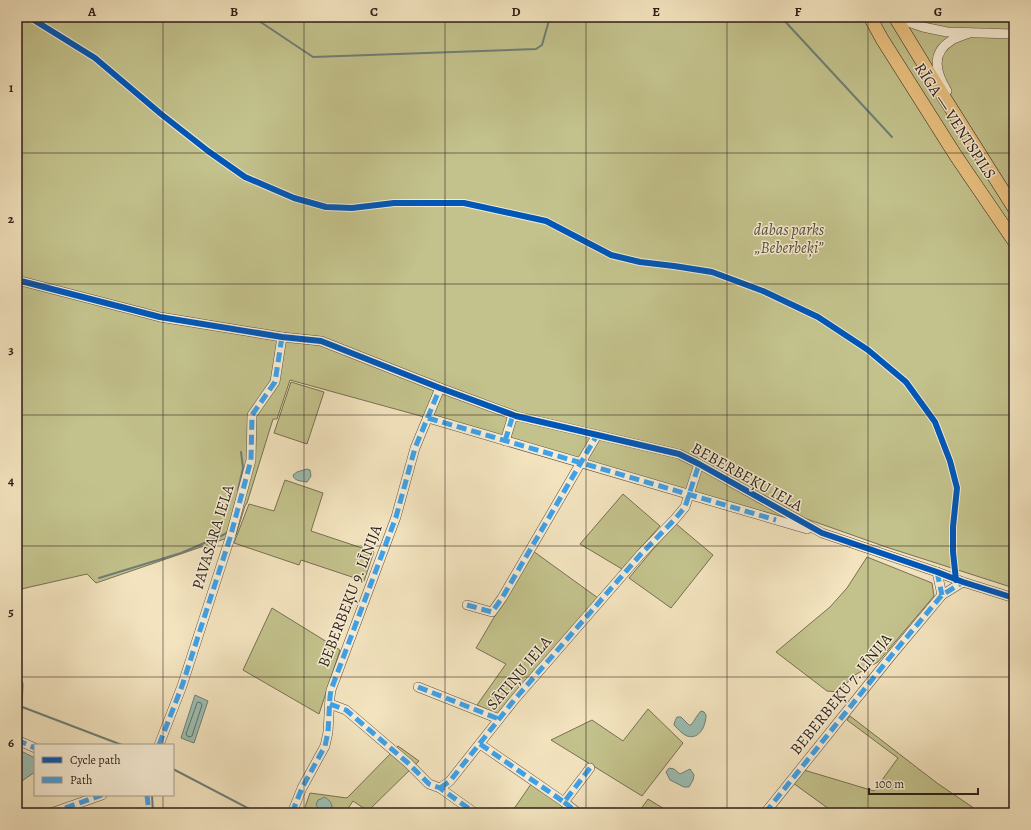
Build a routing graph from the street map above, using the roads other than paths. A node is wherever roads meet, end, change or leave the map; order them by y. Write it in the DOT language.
graph roads {
  1 [pos="870,17"];
  2 [pos="896,17"];
  3 [pos="905,17"];
  4 [pos="970,33"];
  5 [pos="1014,34"];
  6 [pos="1014,196"];
  7 [pos="1014,208"];
  8 [pos="1014,241"];
  9 [pos="17,280"];
  10 [pos="282,337"];
  11 [pos="440,388"];
  12 [pos="513,415"];
  13 [pos="428,418"];
  14 [pos="597,435"];
  15 [pos="505,441"];
  16 [pos="581,463"];
  17 [pos="699,464"];
  18 [pos="689,494"];
  19 [pos="822,533"];
  20 [pos="937,572"];
  21 [pos="963,582"];
  22 [pos="942,595"];
  23 [pos="1014,598"];
  24 [pos="467,604"];
  25 [pos="418,688"];
  26 [pos="330,704"];
  27 [pos="499,719"];
  28 [pos="17,740"];
  29 [pos="159,744"];
  30 [pos="480,744"];
  31 [pos="34,748"];
  32 [pos="590,768"];
  33 [pos="440,788"];
  34 [pos="99,796"];
  35 [pos="564,802"];
  36 [pos="51,813"];
  37 [pos="292,813"];
  38 [pos="475,813"];
  39 [pos="578,813"];
  40 [pos="765,813"];
  1 -- 8 [label="highway, RĪGA — VENTSPILS"];
  2 -- 7 [label="highway, RĪGA — VENTSPILS"];
  3 -- 4 [label="street"];
  4 -- 5 [label="street"];
  4 -- 6 [label="street"];
  9 -- 10 [label="street, BEBERBEĶU IELA"];
  10 -- 11 [label="street, BEBERBEĶU IELA"];
  10 -- 29 [label="street, PAVASARA IELA"];
  11 -- 12 [label="street, BEBERBEĶU IELA"];
  11 -- 13 [label="street, BEBERBEĶU 9. LĪNIJA"];
  12 -- 14 [label="street, BEBERBEĶU IELA"];
  12 -- 15 [label="street"];
  13 -- 15 [label="street"];
  13 -- 26 [label="street, BEBERBEĶU 9. LĪNIJA"];
  14 -- 16 [label="street"];
  14 -- 17 [label="street, BEBERBEĶU IELA"];
  15 -- 16 [label="street"];
  16 -- 18 [label="street"];
  16 -- 24 [label="street"];
  17 -- 18 [label="street, SĀTIŅU IELA"];
  17 -- 19 [label="street, BEBERBEĶU IELA"];
  18 -- 19 [label="street"];
  18 -- 27 [label="street, SĀTIŅU IELA"];
  19 -- 20 [label="street, BEBERBEĶU IELA"];
  20 -- 21 [label="street, BEBERBEĶU IELA"];
  20 -- 22 [label="street"];
  21 -- 22 [label="street, BEBERBEĶU 7. LĪNIJA"];
  21 -- 23 [label="street, BEBERBEĶU IELA"];
  22 -- 40 [label="street, BEBERBEĶU 7. LĪNIJA"];
  25 -- 27 [label="street"];
  26 -- 33 [label="street"];
  26 -- 37 [label="street, BEBERBEĶU 9. LĪNIJA"];
  27 -- 30 [label="street, SĀTIŅU IELA"];
  28 -- 31 [label="street"];
  30 -- 33 [label="street, SĀTIŅU IELA"];
  30 -- 35 [label="street"];
  32 -- 35 [label="street"];
  33 -- 38 [label="street"];
  34 -- 36 [label="street"];
  35 -- 39 [label="street"];
}
